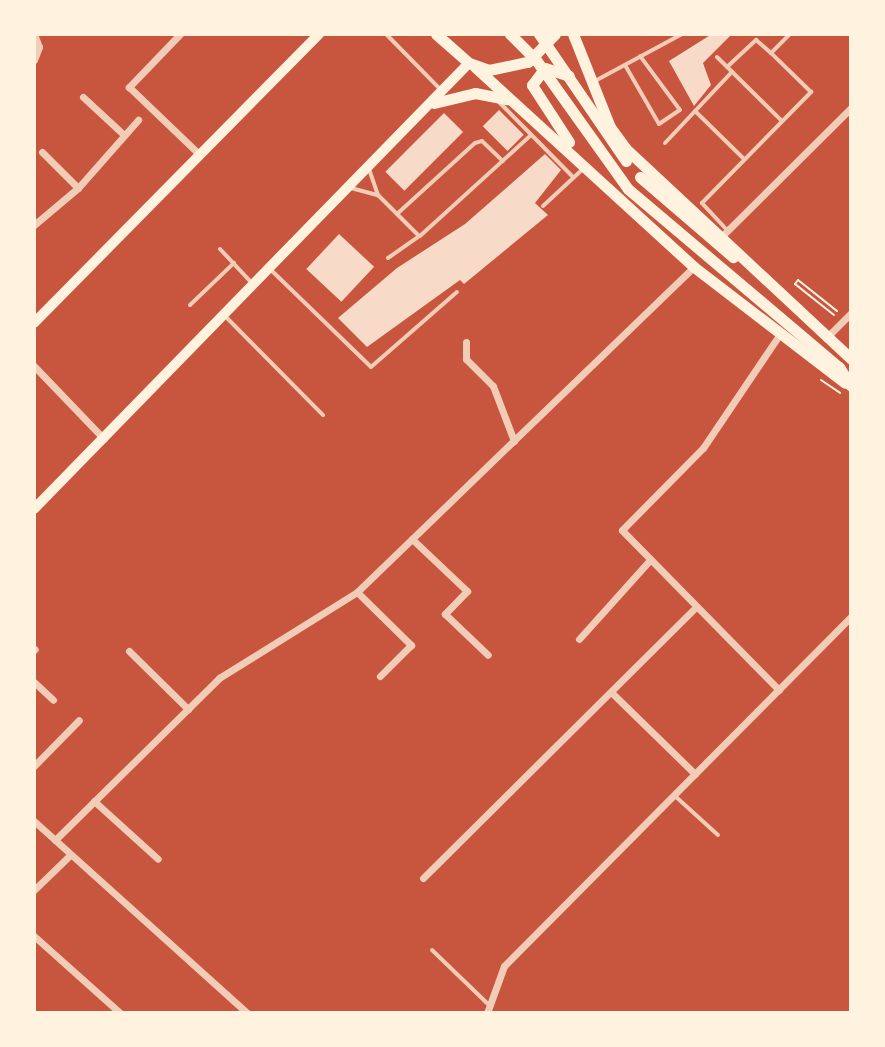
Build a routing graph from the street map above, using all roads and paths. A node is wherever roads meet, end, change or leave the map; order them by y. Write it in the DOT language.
graph roads {
  1 [pos="34,34"];
  2 [pos="180,34"];
  3 [pos="319,34"];
  4 [pos="386,34"];
  5 [pos="436,34"];
  6 [pos="510,34"];
  7 [pos="539,34"];
  8 [pos="555,34"];
  9 [pos="573,34"];
  10 [pos="682,34"];
  11 [pos="790,34"];
  12 [pos="771,53"];
  13 [pos="640,56"];
  14 [pos="717,57"];
  15 [pos="34,60"];
  16 [pos="472,65"];
  17 [pos="625,65"];
  18 [pos="727,67"];
  19 [pos="732,72"];
  20 [pos="593,83"];
  21 [pos="443,93"];
  22 [pos="491,94"];
  23 [pos="83,97"];
  24 [pos="510,99"];
  25 [pos="434,103"];
  26 [pos="851,108"];
  27 [pos="695,111"];
  28 [pos="138,120"];
  29 [pos="782,121"];
  30 [pos="124,135"];
  31 [pos="530,136"];
  32 [pos="665,143"];
  33 [pos="625,148"];
  34 [pos="42,152"];
  35 [pos="200,155"];
  36 [pos="744,159"];
  37 [pos="503,161"];
  38 [pos="584,161"];
  39 [pos="369,169"];
  40 [pos="572,176"];
  41 [pos="78,188"];
  42 [pos="351,188"];
  43 [pos="378,195"];
  44 [pos="543,206"];
  45 [pos="397,214"];
  46 [pos="34,225"];
  47 [pos="724,234"];
  48 [pos="420,236"];
  49 [pos="220,249"];
  50 [pos="388,258"];
  51 [pos="234,263"];
  52 [pos="694,267"];
  53 [pos="271,270"];
  54 [pos="255,286"];
  55 [pos="457,292"];
  56 [pos="777,293"];
  57 [pos="190,305"];
  58 [pos="839,312"];
  59 [pos="851,313"];
  60 [pos="226,317"];
  61 [pos="842,322"];
  62 [pos="34,323"];
  63 [pos="780,334"];
  64 [pos="826,338"];
  65 [pos="466,342"];
  66 [pos="851,359"];
  67 [pos="34,366"];
  68 [pos="851,386"];
  69 [pos="323,415"];
  70 [pos="104,439"];
  71 [pos="514,441"];
  72 [pos="34,509"];
  73 [pos="412,539"];
  74 [pos="648,562"];
  75 [pos="357,592"];
  76 [pos="695,608"];
  77 [pos="851,616"];
  78 [pos="579,639"];
  79 [pos="129,651"];
  80 [pos="488,655"];
  81 [pos="380,676"];
  82 [pos="34,682"];
  83 [pos="779,690"];
  84 [pos="612,693"];
  85 [pos="53,700"];
  86 [pos="188,709"];
  87 [pos="79,720"];
  88 [pos="34,766"];
  89 [pos="695,774"];
  90 [pos="673,794"];
  91 [pos="94,801"];
  92 [pos="34,821"];
  93 [pos="718,835"];
  94 [pos="55,840"];
  95 [pos="70,855"];
  96 [pos="158,859"];
  97 [pos="423,878"];
  98 [pos="34,890"];
  99 [pos="34,936"];
  100 [pos="432,950"];
  101 [pos="489,1010"];
  102 [pos="120,1013"];
  103 [pos="247,1013"];
  1 -- 15 [label="street"];
  2 -- 35 [label="street"];
  3 -- 35 [label="main road"];
  4 -- 21 [label="lane"];
  5 -- 16 [label="main road"];
  6 -- 68 [label="main road"];
  7 -- 56 [label="main road"];
  8 -- 16 [label="main road"];
  9 -- 20 [label="main road"];
  10 -- 13 [label="lane"];
  11 -- 12 [label="lane"];
  12 -- 18 [label="lane"];
  12 -- 29 [label="lane"];
  13 -- 17 [label="lane"];
  13 -- 17 [label="lane"];
  14 -- 18 [label="lane"];
  16 -- 21 [label="main road"];
  16 -- 24 [label="main road"];
  17 -- 20 [label="lane"];
  18 -- 19 [label="lane"];
  19 -- 27 [label="lane"];
  19 -- 29 [label="lane"];
  20 -- 33 [label="main road"];
  21 -- 25 [label="main road"];
  22 -- 24 [label="main road"];
  22 -- 25 [label="main road"];
  22 -- 31 [label="lane"];
  23 -- 30 [label="street"];
  24 -- 38 [label="main road"];
  25 -- 39 [label="main road"];
  26 -- 47 [label="street"];
  27 -- 32 [label="lane"];
  27 -- 36 [label="lane"];
  28 -- 30 [label="street"];
  29 -- 36 [label="lane"];
  30 -- 41 [label="street"];
  31 -- 37 [label="lane"];
  31 -- 40 [label="lane"];
  33 -- 38 [label="main road"];
  33 -- 47 [label="main road"];
  34 -- 41 [label="street"];
  35 -- 62 [label="main road"];
  36 -- 47 [label="lane"];
  37 -- 45 [label="lane"];
  37 -- 48 [label="lane"];
  38 -- 40 [label="lane"];
  38 -- 52 [label="main road"];
  39 -- 42 [label="main road"];
  39 -- 43 [label="lane"];
  40 -- 44 [label="lane"];
  41 -- 46 [label="street"];
  42 -- 43 [label="lane"];
  42 -- 53 [label="main road"];
  43 -- 45 [label="lane"];
  45 -- 48 [label="lane"];
  47 -- 56 [label="main road"];
  48 -- 50 [label="lane"];
  49 -- 51 [label="lane"];
  51 -- 54 [label="lane"];
  51 -- 57 [label="lane"];
  52 -- 63 [label="main road"];
  52 -- 71 [label="street"];
  53 -- 54 [label="main road"];
  53 -- 55 [label="lane"];
  54 -- 60 [label="main road"];
  56 -- 64 [label="main road"];
  58 -- 61 [label="path"];
  59 -- 61 [label="street"];
  60 -- 69 [label="lane"];
  60 -- 70 [label="main road"];
  61 -- 64 [label="street"];
  63 -- 68 [label="main road"];
  63 -- 74 [label="street"];
  64 -- 66 [label="main road"];
  65 -- 71 [label="street"];
  67 -- 70 [label="street"];
  70 -- 72 [label="main road"];
  71 -- 73 [label="street"];
  73 -- 75 [label="street"];
  73 -- 80 [label="street"];
  74 -- 76 [label="street"];
  74 -- 78 [label="street"];
  75 -- 81 [label="street"];
  75 -- 86 [label="street"];
  76 -- 83 [label="street"];
  76 -- 84 [label="street"];
  77 -- 83 [label="street"];
  79 -- 86 [label="street"];
  82 -- 85 [label="street"];
  83 -- 89 [label="street"];
  84 -- 89 [label="street"];
  84 -- 97 [label="street"];
  86 -- 91 [label="street"];
  87 -- 88 [label="street"];
  89 -- 90 [label="street"];
  90 -- 93 [label="lane"];
  90 -- 101 [label="street"];
  91 -- 94 [label="street"];
  91 -- 96 [label="street"];
  92 -- 94 [label="street"];
  94 -- 95 [label="street"];
  95 -- 98 [label="street"];
  95 -- 103 [label="street"];
  99 -- 102 [label="street"];
  100 -- 101 [label="lane"];
}
